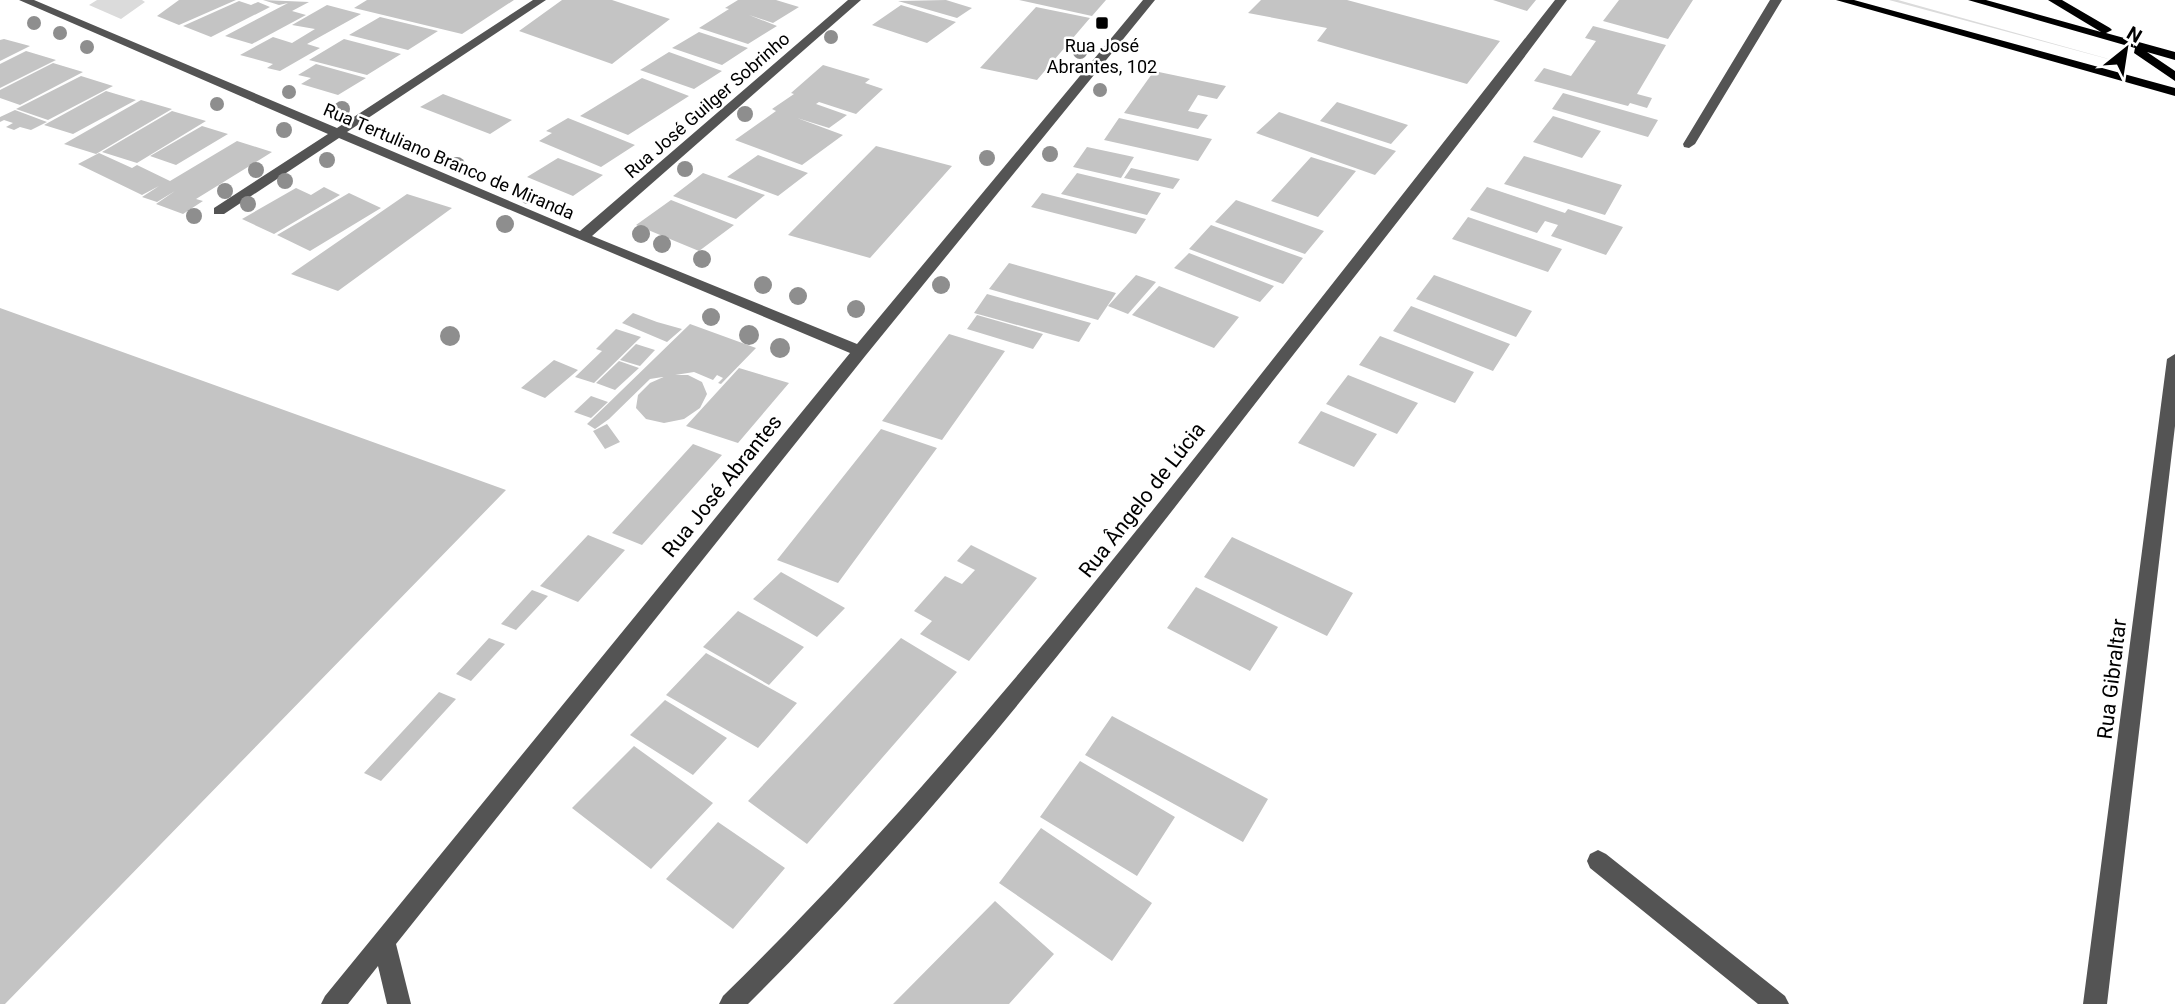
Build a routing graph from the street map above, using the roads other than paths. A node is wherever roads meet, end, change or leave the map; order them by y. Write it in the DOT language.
graph roads {
  1 [pos="25,0"];
  2 [pos="540,0"];
  3 [pos="855,0"];
  4 [pos="1149,0"];
  5 [pos="1561,0"];
  6 [pos="1776,0"];
  7 [pos="1842,0"];
  8 [pos="1974,0"];
  9 [pos="2054,0"];
  10 [pos="2126,43"];
  11 [pos="2175,56"];
  12 [pos="2175,77"];
  13 [pos="2175,92"];
  14 [pos="338,132"];
  15 [pos="1689,144"];
  16 [pos="219,211"];
  17 [pos="582,237"];
  18 [pos="860,351"];
  19 [pos="2175,359"];
  20 [pos="1598,861"];
  21 [pos="384,942"];
  22 [pos="333,1004"];
  23 [pos="399,1004"];
  24 [pos="732,1004"];
  25 [pos="1777,1004"];
  26 [pos="2095,1004"];
  1 -- 14 [label="street, Rua Tertuliano Branco de Miranda"];
  2 -- 14 [label="street"];
  3 -- 17 [label="street, Rua José Guilger Sobrinho"];
  4 -- 18 [label="street, Rua José Abrantes"];
  5 -- 24 [label="street, Rua Ângelo de Lúcia"];
  6 -- 15 [label="street"];
  7 -- 13 [label="main road"];
  8 -- 10 [label="main road"];
  9 -- 10 [label="main road"];
  10 -- 11 [label="main road"];
  10 -- 12 [label="main road"];
  14 -- 16 [label="street"];
  14 -- 17 [label="street, Rua Tertuliano Branco de Miranda"];
  17 -- 18 [label="street, Rua Tertuliano Branco de Miranda"];
  18 -- 21 [label="street, Rua José Abrantes"];
  19 -- 26 [label="street, Rua Gibraltar"];
  20 -- 25 [label="street"];
  21 -- 22 [label="street, Rua José Abrantes"];
  21 -- 23 [label="street"];
}
